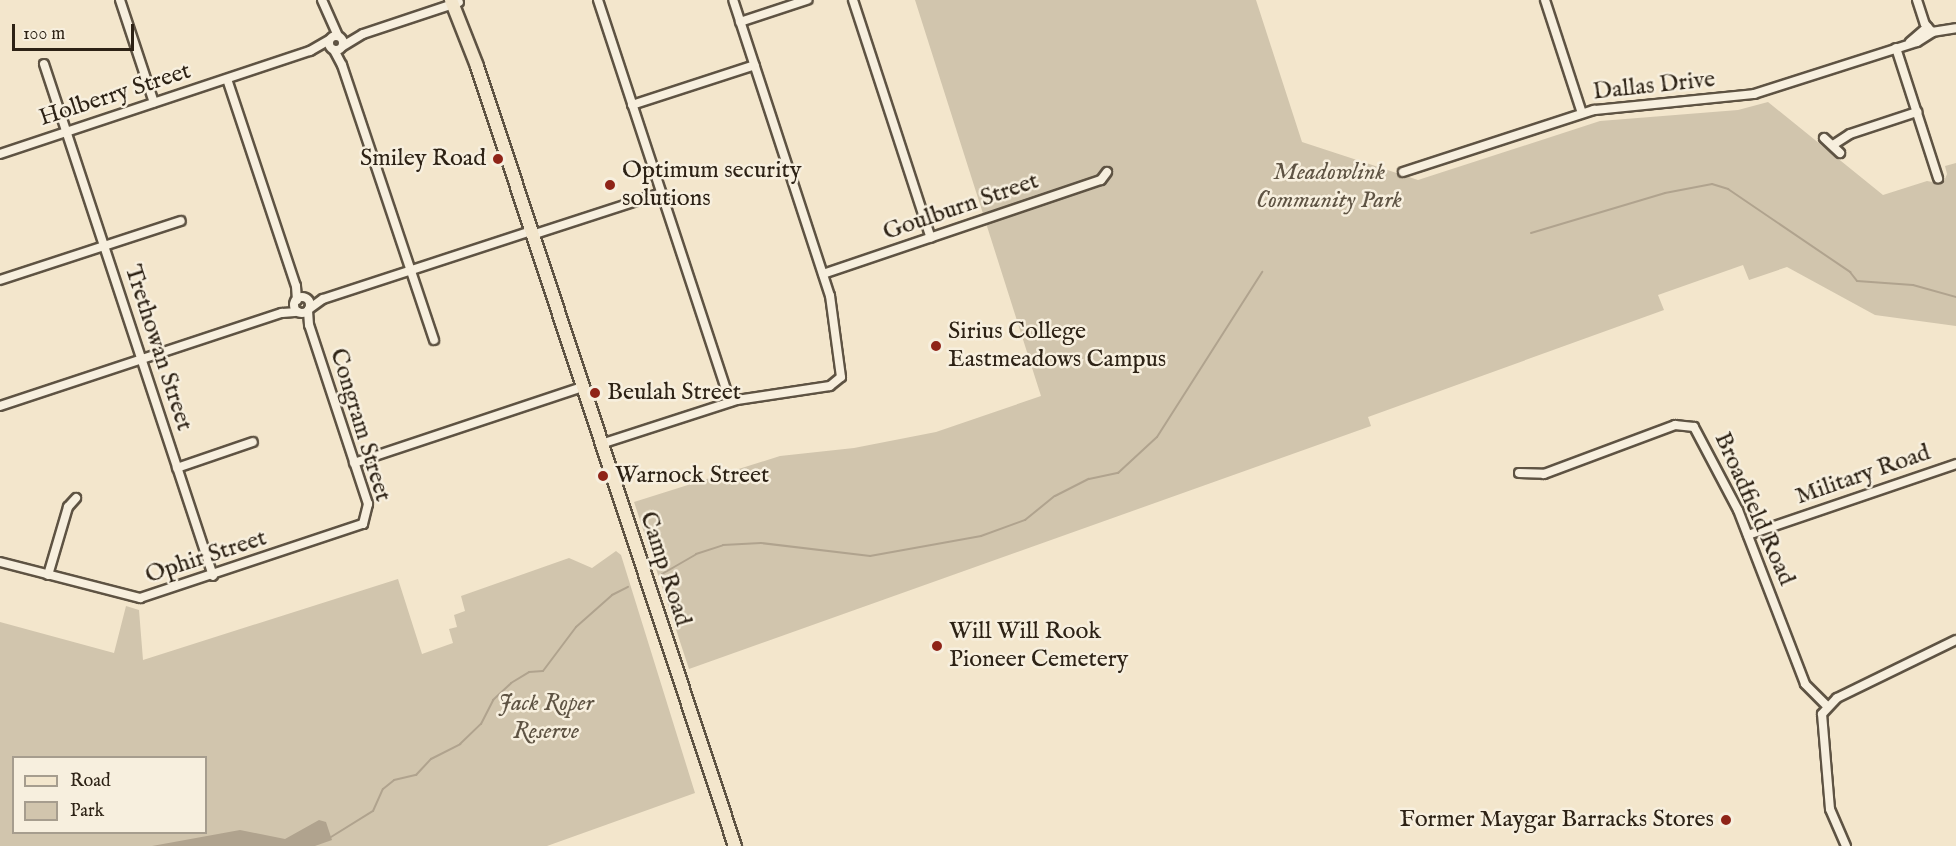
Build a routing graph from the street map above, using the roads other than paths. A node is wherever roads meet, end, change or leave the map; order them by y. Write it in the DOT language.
graph roads {
  1 [pos="120,0"];
  2 [pos="322,0"];
  3 [pos="598,0"];
  4 [pos="733,0"];
  5 [pos="807,0"];
  6 [pos="853,0"];
  7 [pos="1545,0"];
  8 [pos="1917,0"];
  9 [pos="455,2"];
  10 [pos="740,22"];
  11 [pos="1956,28"];
  12 [pos="1930,30"];
  13 [pos="363,34"];
  14 [pos="334,37"];
  15 [pos="338,48"];
  16 [pos="1896,48"];
  17 [pos="310,51"];
  18 [pos="44,64"];
  19 [pos="754,65"];
  20 [pos="227,79"];
  21 [pos="154,103"];
  22 [pos="632,105"];
  23 [pos="1917,112"];
  24 [pos="1582,113"];
  25 [pos="66,132"];
  26 [pos="1824,138"];
  27 [pos="1833,145"];
  28 [pos="1840,153"];
  29 [pos="0,154"];
  30 [pos="1107,172"];
  31 [pos="1403,172"];
  32 [pos="1938,178"];
  33 [pos="661,193"];
  34 [pos="181,220"];
  35 [pos="532,233"];
  36 [pos="931,238"];
  37 [pos="104,246"];
  38 [pos="411,271"];
  39 [pos="823,274"];
  40 [pos="0,280"];
  41 [pos="322,299"];
  42 [pos="300,300"];
  43 [pos="304,311"];
  44 [pos="282,313"];
  45 [pos="434,340"];
  46 [pos="141,359"];
  47 [pos="583,387"];
  48 [pos="730,402"];
  49 [pos="0,406"];
  50 [pos="254,442"];
  51 [pos="601,444"];
  52 [pos="354,464"];
  53 [pos="1956,464"];
  54 [pos="177,468"];
  55 [pos="1519,473"];
  56 [pos="76,498"];
  57 [pos="354,530"];
  58 [pos="1748,535"];
  59 [pos="0,562"];
  60 [pos="48,575"];
  61 [pos="213,576"];
  62 [pos="1956,640"];
  63 [pos="1827,706"];
  64 [pos="735,846"];
  65 [pos="1846,846"];
  1 -- 21 [label="street"];
  2 -- 14 [label="street"];
  3 -- 22 [label="street"];
  4 -- 10 [label="street"];
  5 -- 10 [label="street"];
  6 -- 36 [label="street"];
  7 -- 24 [label="street"];
  8 -- 12 [label="street"];
  9 -- 13 [label="street, Holberry Street"];
  9 -- 35 [label="main road, Camp Road"];
  10 -- 19 [label="street"];
  11 -- 12 [label="street"];
  12 -- 16 [label="street, Dallas Drive"];
  13 -- 14 [label="street, Holberry Street"];
  13 -- 15 [label="street, Holberry Street"];
  14 -- 15 [label="street"];
  14 -- 15 [label="street"];
  14 -- 17 [label="street, Holberry Street"];
  15 -- 17 [label="street, Holberry Street"];
  15 -- 38 [label="street"];
  16 -- 23 [label="street"];
  16 -- 24 [label="street, Dallas Drive"];
  17 -- 20 [label="street, Holberry Street"];
  18 -- 25 [label="street, Trethowan Street"];
  19 -- 22 [label="street"];
  19 -- 39 [label="street"];
  20 -- 21 [label="street, Holberry Street"];
  20 -- 42 [label="street"];
  21 -- 25 [label="street, Holberry Street"];
  22 -- 33 [label="street"];
  23 -- 27 [label="street"];
  23 -- 32 [label="street"];
  24 -- 31 [label="street, Dallas Drive"];
  25 -- 29 [label="street, Holberry Street"];
  25 -- 37 [label="street, Trethowan Street"];
  26 -- 27 [label="street"];
  27 -- 28 [label="street"];
  30 -- 36 [label="street, Goulburn Street"];
  33 -- 35 [label="street"];
  33 -- 48 [label="street"];
  34 -- 37 [label="street"];
  35 -- 38 [label="street"];
  35 -- 47 [label="main road, Camp Road"];
  36 -- 39 [label="street, Goulburn Street"];
  37 -- 40 [label="street"];
  37 -- 46 [label="street, Trethowan Street"];
  38 -- 41 [label="street"];
  38 -- 45 [label="street"];
  39 -- 48 [label="street"];
  41 -- 42 [label="street"];
  41 -- 43 [label="street"];
  42 -- 43 [label="street"];
  42 -- 43 [label="street"];
  42 -- 44 [label="street"];
  43 -- 44 [label="street"];
  43 -- 52 [label="street, Congram Street"];
  44 -- 46 [label="street"];
  46 -- 49 [label="street"];
  46 -- 54 [label="street, Trethowan Street"];
  47 -- 51 [label="main road, Camp Road"];
  47 -- 52 [label="street"];
  48 -- 51 [label="street"];
  50 -- 54 [label="street"];
  51 -- 64 [label="main road, Camp Road"];
  52 -- 57 [label="street, Congram Street"];
  53 -- 58 [label="street, Military Road"];
  54 -- 61 [label="street, Trethowan Street"];
  55 -- 58 [label="street, Broadfield Road"];
  56 -- 60 [label="street"];
  57 -- 61 [label="street, Ophir Street"];
  58 -- 63 [label="street, Broadfield Road"];
  59 -- 60 [label="street, Ophir Street"];
  60 -- 61 [label="street, Ophir Street"];
  62 -- 63 [label="street"];
  63 -- 65 [label="street"];
}
